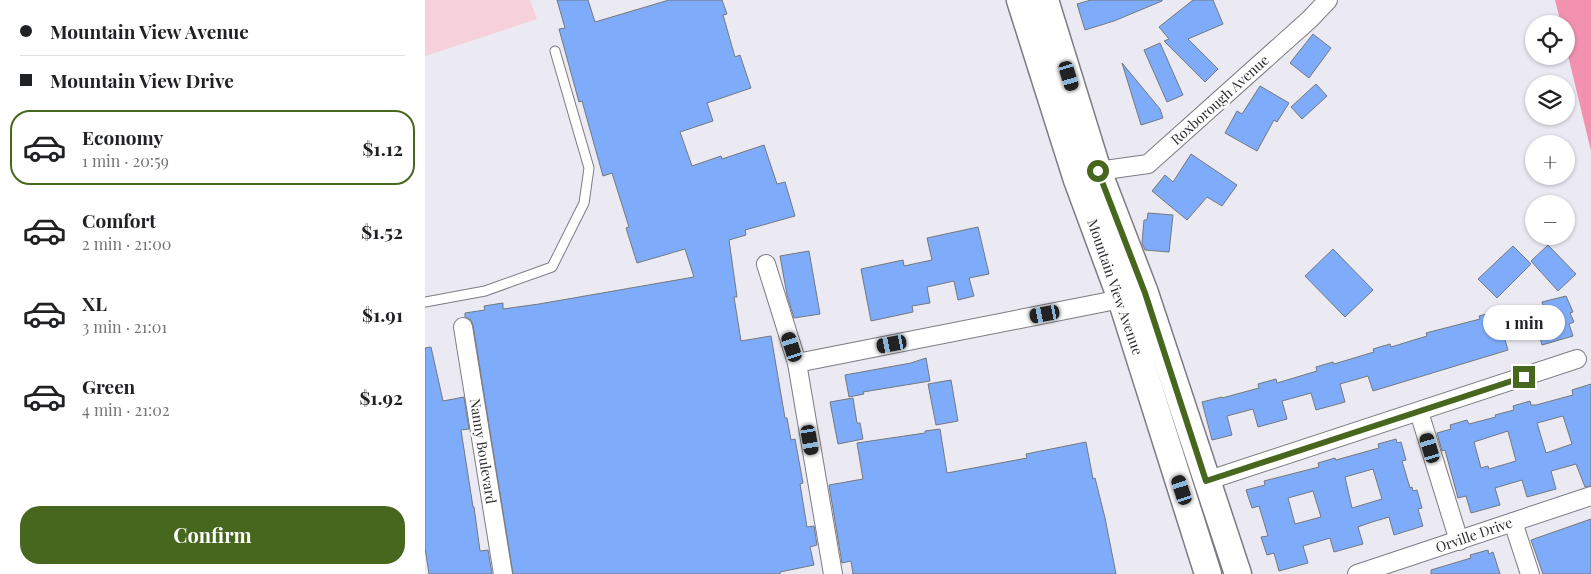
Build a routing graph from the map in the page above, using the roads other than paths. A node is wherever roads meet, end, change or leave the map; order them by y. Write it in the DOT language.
graph roads {
  1 [pos="1020,0"];
  2 [pos="1045,0"];
  3 [pos="1328,0"];
  4 [pos="555,51"];
  5 [pos="1098,171"];
  6 [pos="766,264"];
  7 [pos="1121,299"];
  8 [pos="425,302"];
  9 [pos="463,327"];
  10 [pos="1142,327"];
  11 [pos="1577,359"];
  12 [pos="797,363"];
  13 [pos="1419,412"];
  14 [pos="1206,481"];
  15 [pos="1591,496"];
  16 [pos="1513,522"];
  17 [pos="1459,541"];
  18 [pos="503,574"];
  19 [pos="833,574"];
  20 [pos="1208,574"];
  21 [pos="1238,574"];
  22 [pos="1357,574"];
  23 [pos="1531,574"];
  1 -- 7 [label="main road, Mountain View Avenue"];
  2 -- 5 [label="main road, Mountain View Avenue"];
  3 -- 5 [label="street, Roxborough Avenue"];
  4 -- 8 [label="lane"];
  5 -- 10 [label="main road, Mountain View Avenue"];
  6 -- 12 [label="street"];
  7 -- 10 [label="main road, Mountain View Avenue"];
  7 -- 12 [label="street"];
  9 -- 18 [label="street, Nanny Boulevard"];
  10 -- 14 [label="main road, Mountain View Avenue"];
  10 -- 20 [label="main road, Mountain View Avenue"];
  11 -- 13 [label="street"];
  12 -- 19 [label="street"];
  13 -- 14 [label="street"];
  13 -- 17 [label="street"];
  14 -- 21 [label="main road, Mountain View Avenue"];
  15 -- 16 [label="street, Orville Drive"];
  16 -- 17 [label="street, Orville Drive"];
  16 -- 23 [label="street"];
  17 -- 22 [label="street, Orville Drive"];
}
